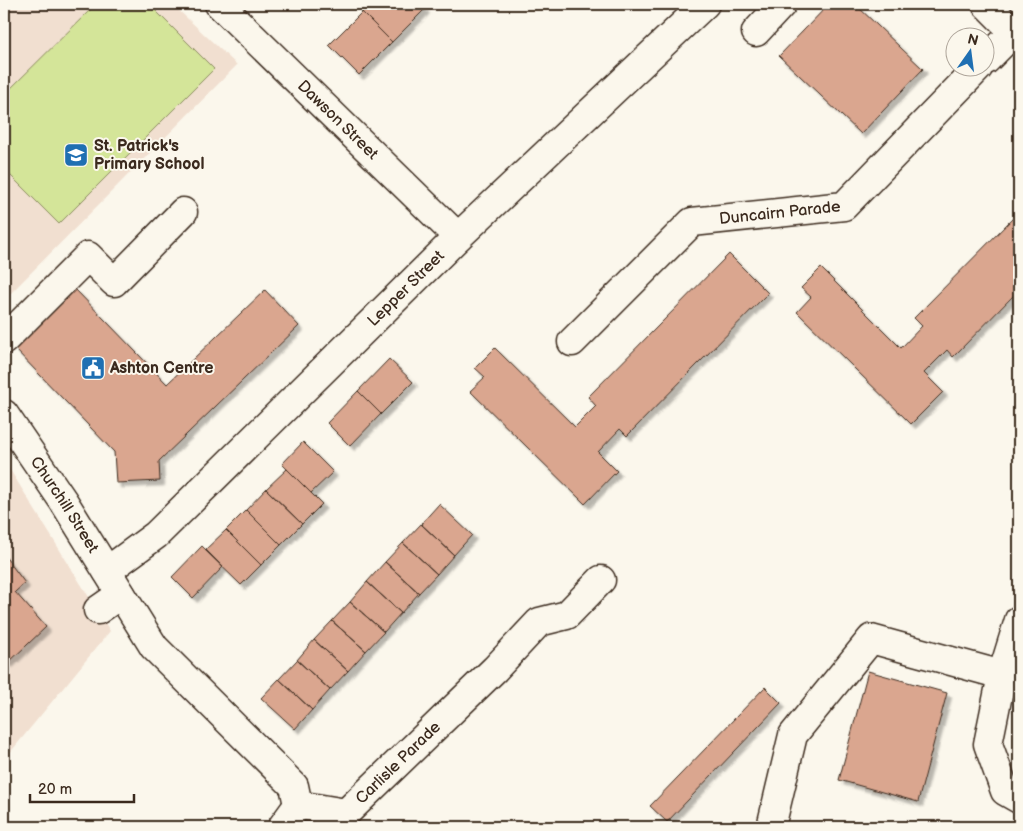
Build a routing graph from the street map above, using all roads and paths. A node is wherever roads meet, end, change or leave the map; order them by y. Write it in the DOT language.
graph roads {
  1 [pos="219,4"];
  2 [pos="705,4"];
  3 [pos="782,4"];
  4 [pos="986,4"];
  5 [pos="1017,30"];
  6 [pos="756,32"];
  7 [pos="996,50"];
  8 [pos="968,78"];
  9 [pos="183,212"];
  10 [pos="458,237"];
  11 [pos="4,340"];
  12 [pos="572,342"];
  13 [pos="4,414"];
  14 [pos="601,580"];
  15 [pos="114,583"];
  16 [pos="98,610"];
  17 [pos="1019,620"];
  18 [pos="1002,675"];
  19 [pos="1019,799"];
  20 [pos="298,805"];
  21 [pos="282,827"];
  22 [pos="771,827"];
  1 -- 10 [label="street, Dawson Street"];
  2 -- 10 [label="street, Lepper Street"];
  3 -- 6 [label="street"];
  4 -- 5 [label="street"];
  5 -- 7 [label="street"];
  8 -- 12 [label="street, Duncairn Parade"];
  9 -- 11 [label="street"];
  10 -- 15 [label="street, Lepper Street"];
  13 -- 15 [label="street, Churchill Street"];
  14 -- 20 [label="street, Carlisle Parade"];
  15 -- 16 [label="street, Lepper Street"];
  15 -- 20 [label="street"];
  17 -- 18 [label="street"];
  18 -- 19 [label="street"];
  18 -- 22 [label="street"];
  20 -- 21 [label="street"];
}
